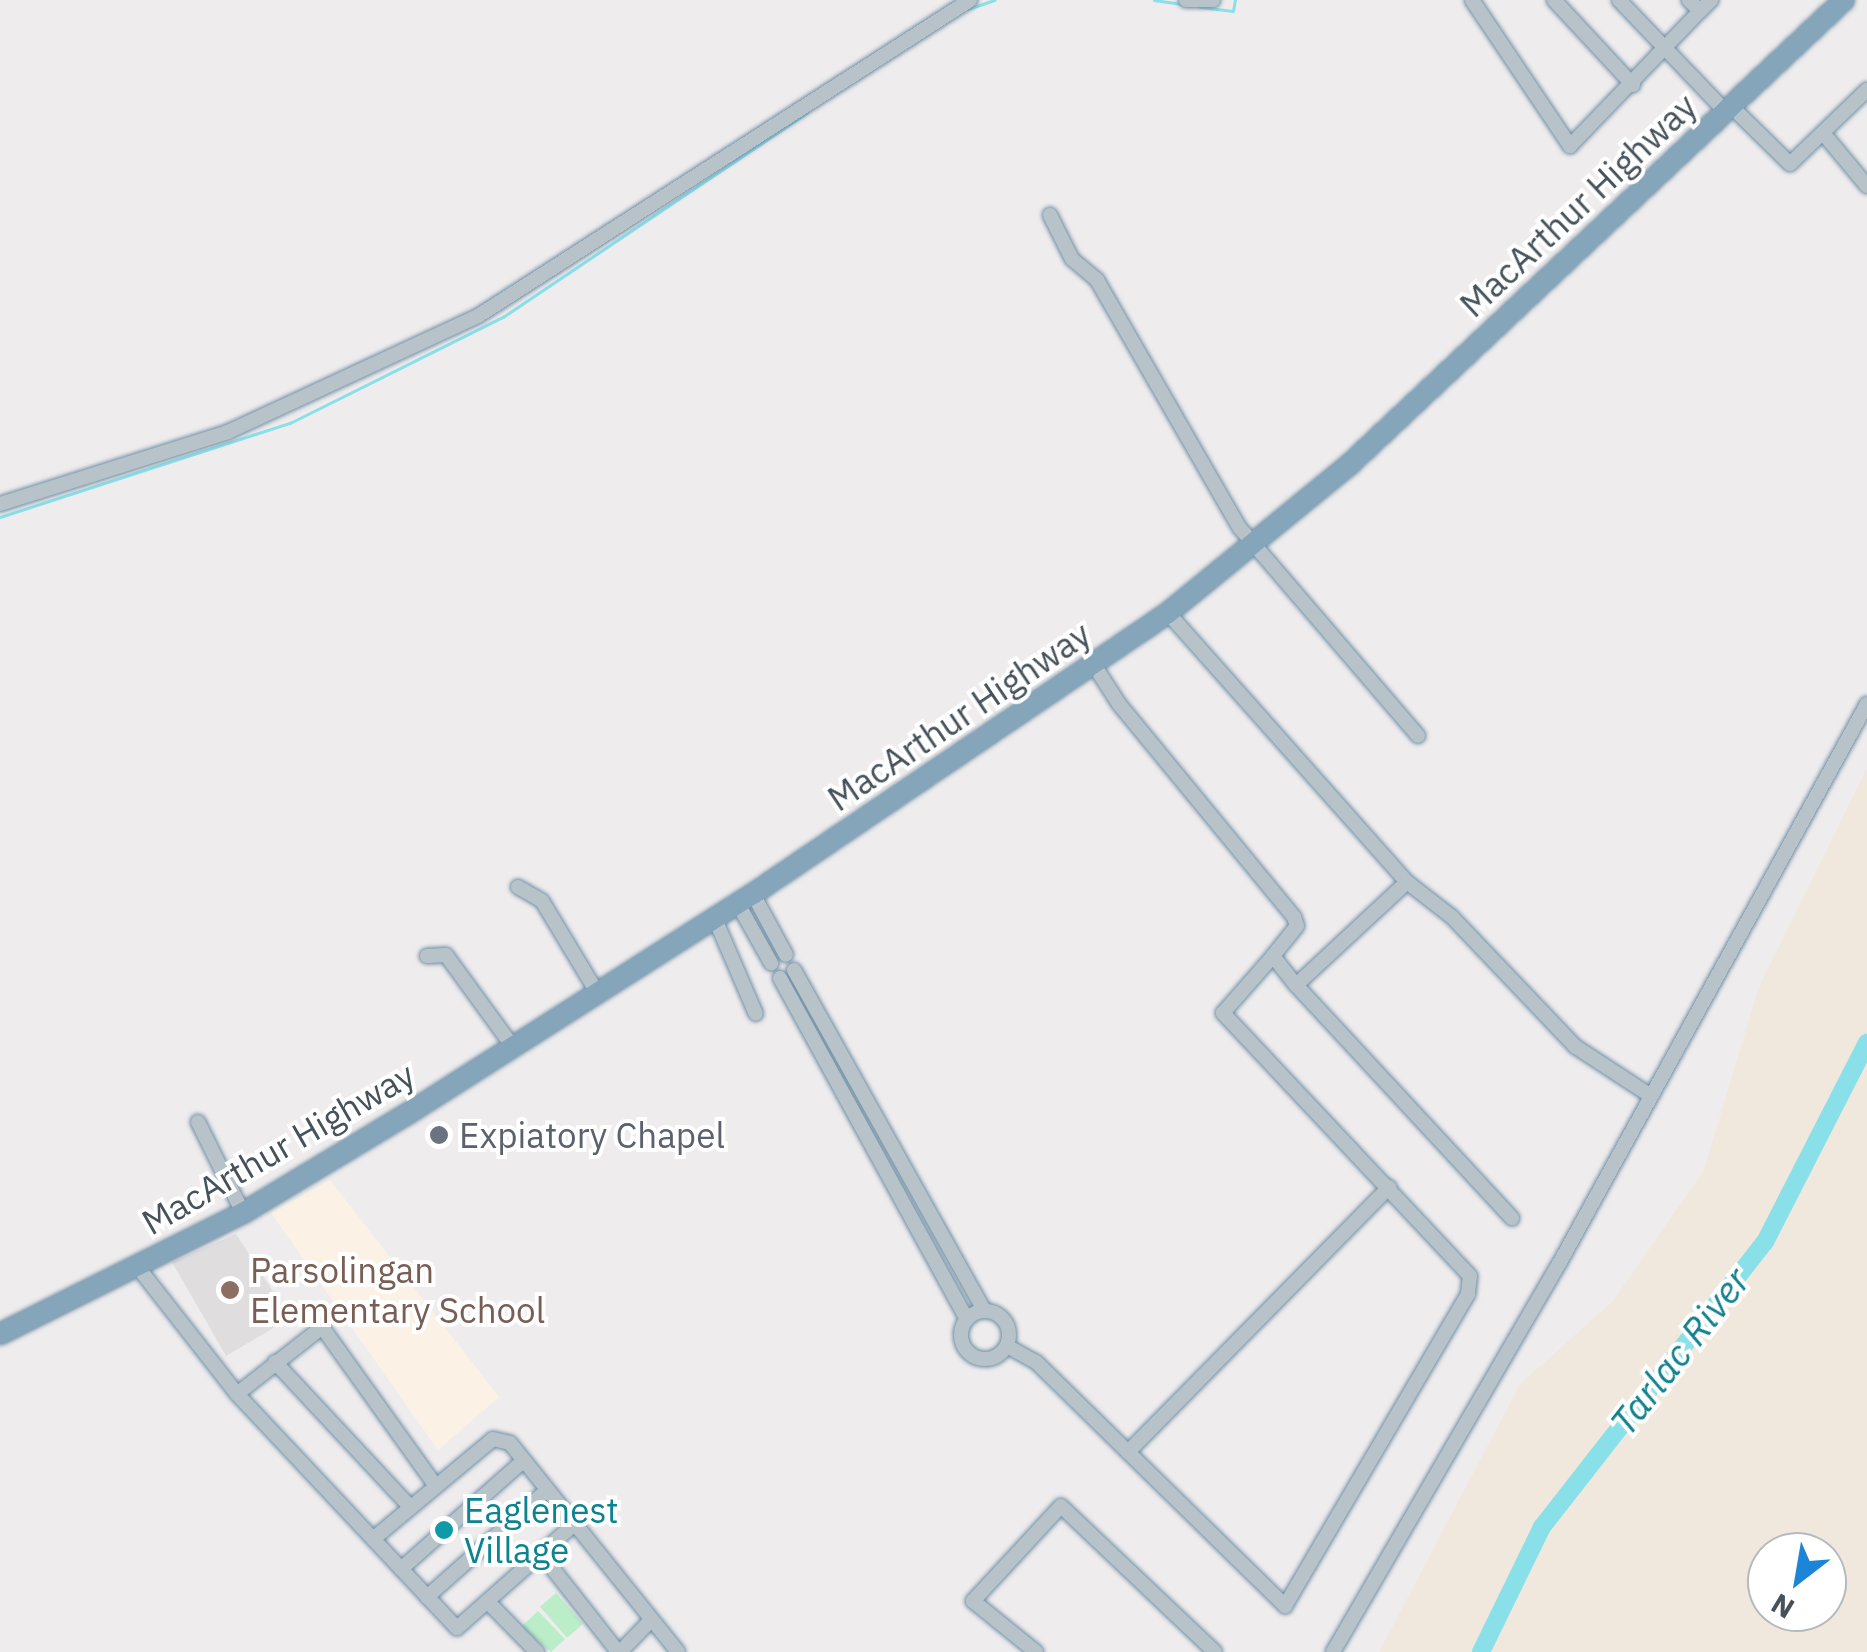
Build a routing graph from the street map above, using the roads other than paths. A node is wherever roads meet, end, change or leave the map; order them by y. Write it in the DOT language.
graph roads {
  1 [pos="970,0"];
  2 [pos="1186,0"];
  3 [pos="1213,0"];
  4 [pos="1472,0"];
  5 [pos="1554,0"];
  6 [pos="1619,0"];
  7 [pos="1844,0"];
  8 [pos="1700,4"];
  9 [pos="1666,50"];
  10 [pos="1633,85"];
  11 [pos="1867,90"];
  12 [pos="1729,109"];
  13 [pos="1822,132"];
  14 [pos="1867,186"];
  15 [pos="1050,215"];
  16 [pos="0,504"];
  17 [pos="1256,546"];
  18 [pos="1168,612"];
  19 [pos="1094,665"];
  20 [pos="1867,704"];
  21 [pos="1418,736"];
  22 [pos="1407,882"];
  23 [pos="518,887"];
  24 [pos="746,899"];
  25 [pos="715,919"];
  26 [pos="786,955"];
  27 [pos="427,956"];
  28 [pos="1273,956"];
  29 [pos="771,963"];
  30 [pos="794,970"];
  31 [pos="780,978"];
  32 [pos="1296,984"];
  33 [pos="598,994"];
  34 [pos="756,1014"];
  35 [pos="513,1046"];
  36 [pos="843,1057"];
  37 [pos="829,1068"];
  38 [pos="1648,1094"];
  39 [pos="198,1122"];
  40 [pos="888,1137"];
  41 [pos="872,1146"];
  42 [pos="1389,1187"];
  43 [pos="243,1213"];
  44 [pos="932,1217"];
  45 [pos="1512,1218"];
  46 [pos="916,1226"];
  47 [pos="137,1266"];
  48 [pos="984,1310"];
  49 [pos="967,1319"];
  50 [pos="0,1334"];
  51 [pos="1007,1346"];
  52 [pos="275,1362"];
  53 [pos="237,1394"];
  54 [pos="1128,1452"];
  55 [pos="524,1461"];
  56 [pos="435,1485"];
  57 [pos="547,1490"];
  58 [pos="410,1507"];
  59 [pos="574,1526"];
  60 [pos="373,1539"];
  61 [pos="542,1555"];
  62 [pos="401,1569"];
  63 [pos="427,1597"];
  64 [pos="488,1604"];
  65 [pos="650,1622"];
  66 [pos="537,1652"];
  67 [pos="619,1652"];
  68 [pos="678,1652"];
  69 [pos="1036,1652"];
  70 [pos="1215,1652"];
  71 [pos="1333,1652"];
  1 -- 16 [label="street"];
  2 -- 3 [label="street"];
  4 -- 10 [label="street"];
  5 -- 10 [label="street"];
  6 -- 9 [label="street"];
  7 -- 12 [label="highway, MacArthur Highway"];
  8 -- 9 [label="street"];
  9 -- 10 [label="street"];
  9 -- 12 [label="street"];
  11 -- 13 [label="street"];
  12 -- 13 [label="street"];
  12 -- 17 [label="highway, MacArthur Highway"];
  13 -- 14 [label="street"];
  15 -- 17 [label="street"];
  17 -- 18 [label="highway, MacArthur Highway"];
  17 -- 21 [label="street"];
  18 -- 19 [label="highway, MacArthur Highway"];
  18 -- 22 [label="street"];
  19 -- 24 [label="highway, MacArthur Highway"];
  19 -- 28 [label="street"];
  20 -- 38 [label="street"];
  22 -- 32 [label="street"];
  22 -- 38 [label="street"];
  23 -- 33 [label="street"];
  24 -- 25 [label="highway, MacArthur Highway"];
  24 -- 26 [label="street"];
  24 -- 29 [label="street"];
  25 -- 33 [label="highway, MacArthur Highway"];
  25 -- 34 [label="street"];
  27 -- 35 [label="street"];
  28 -- 32 [label="street"];
  28 -- 42 [label="street"];
  30 -- 36 [label="street"];
  31 -- 37 [label="street"];
  32 -- 45 [label="street"];
  33 -- 35 [label="highway, MacArthur Highway"];
  35 -- 43 [label="highway, MacArthur Highway"];
  36 -- 37 [label="street"];
  36 -- 40 [label="street"];
  37 -- 41 [label="street"];
  38 -- 71 [label="street"];
  39 -- 43 [label="street"];
  40 -- 41 [label="street"];
  40 -- 44 [label="street"];
  41 -- 46 [label="street"];
  42 -- 54 [label="street"];
  42 -- 54 [label="street"];
  43 -- 47 [label="highway, MacArthur Highway"];
  44 -- 46 [label="street"];
  44 -- 48 [label="street"];
  46 -- 49 [label="street"];
  47 -- 50 [label="highway, MacArthur Highway"];
  47 -- 53 [label="street"];
  48 -- 49 [label="street"];
  48 -- 51 [label="street"];
  49 -- 51 [label="street"];
  51 -- 54 [label="street"];
  52 -- 53 [label="street"];
  52 -- 56 [label="street"];
  52 -- 58 [label="street"];
  53 -- 60 [label="street"];
  55 -- 56 [label="street"];
  55 -- 57 [label="street"];
  55 -- 62 [label="street"];
  56 -- 58 [label="street"];
  57 -- 59 [label="street"];
  57 -- 63 [label="street"];
  58 -- 60 [label="street"];
  59 -- 61 [label="street"];
  59 -- 65 [label="street"];
  60 -- 62 [label="street"];
  61 -- 64 [label="street"];
  61 -- 67 [label="street"];
  62 -- 63 [label="street"];
  63 -- 64 [label="street"];
  64 -- 66 [label="street"];
  65 -- 67 [label="street"];
  65 -- 68 [label="street"];
  69 -- 70 [label="street"];
}
